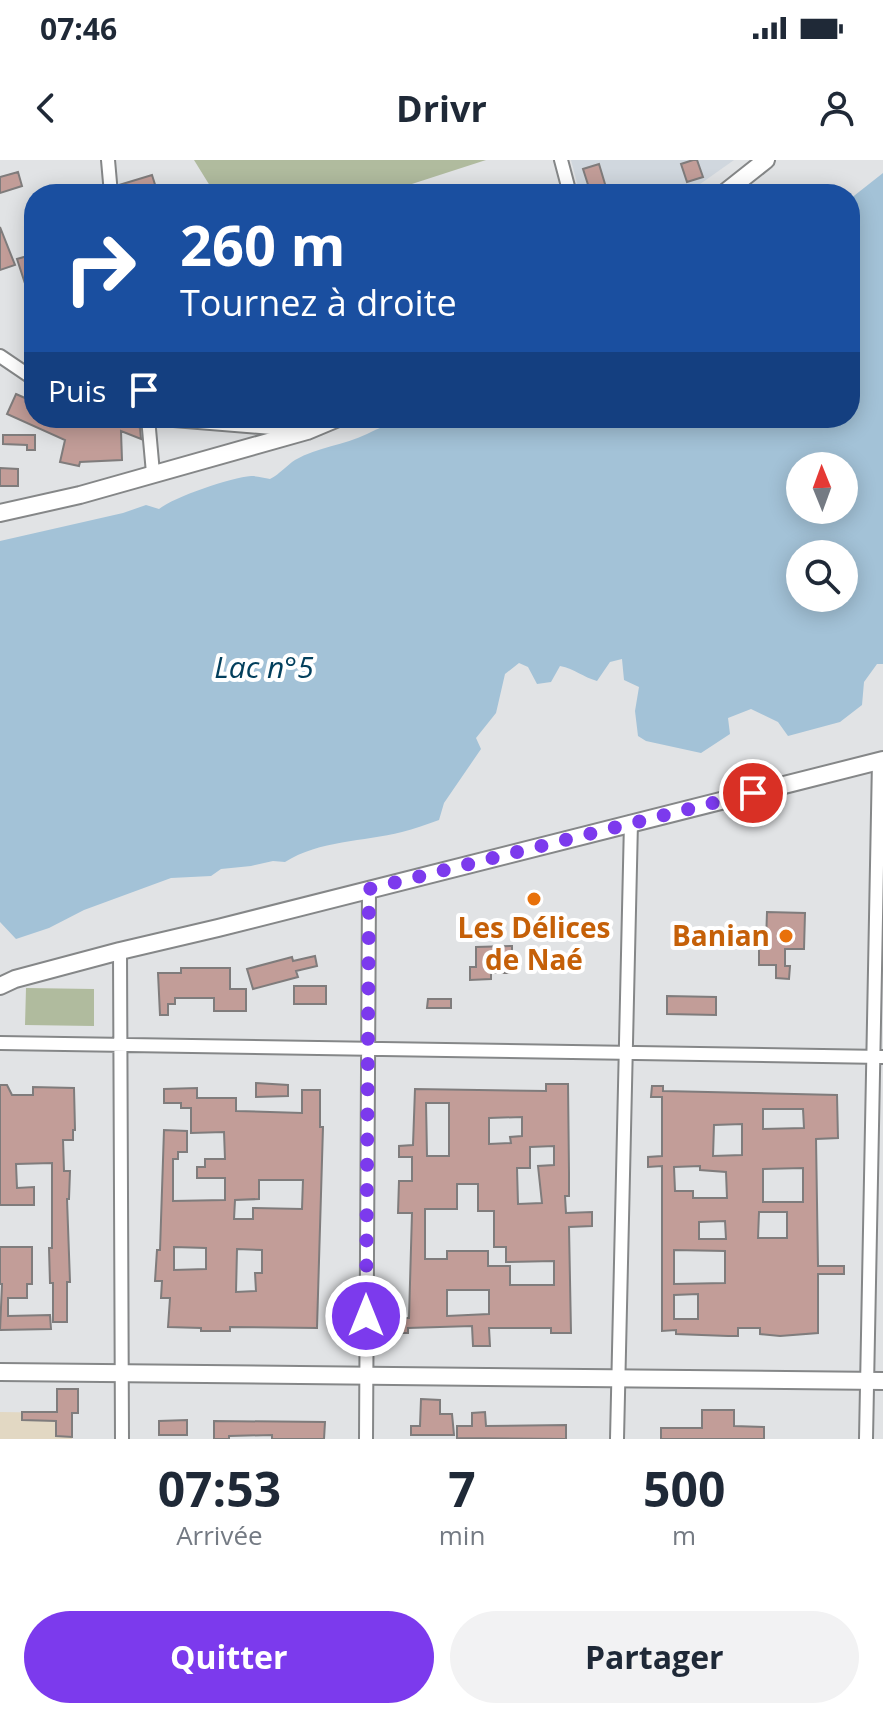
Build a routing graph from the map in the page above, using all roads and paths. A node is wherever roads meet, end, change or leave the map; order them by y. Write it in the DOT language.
graph roads {
  1 [pos="108,160"];
  2 [pos="561,160"];
  3 [pos="766,160"];
  4 [pos="110,184"];
  5 [pos="567,184"];
  6 [pos="736,184"];
  7 [pos="0,356"];
  8 [pos="24,372"];
  9 [pos="150,428"];
  10 [pos="271,428"];
  11 [pos="314,428"];
  12 [pos="307,431"];
  13 [pos="153,473"];
  14 [pos="0,513"];
  15 [pos="881,760"];
  16 [pos="631,822"];
  17 [pos="369,889"];
  18 [pos="120,951"];
  19 [pos="0,986"];
  20 [pos="0,1043"];
  21 [pos="119,1045"];
  22 [pos="367,1049"];
  23 [pos="625,1053"];
  24 [pos="878,1057"];
  25 [pos="0,1372"];
  26 [pos="122,1373"];
  27 [pos="365,1376"];
  28 [pos="618,1378"];
  29 [pos="874,1381"];
  30 [pos="122,1439"];
  31 [pos="366,1439"];
  32 [pos="617,1439"];
  33 [pos="866,1439"];
  1 -- 4 [label="street"];
  2 -- 5 [label="street"];
  3 -- 6 [label="street"];
  7 -- 8 [label="street"];
  9 -- 13 [label="street"];
  10 -- 12 [label="street"];
  11 -- 12 [label="street"];
  12 -- 13 [label="street"];
  13 -- 14 [label="street"];
  15 -- 16 [label="street"];
  15 -- 24 [label="street"];
  16 -- 17 [label="street"];
  16 -- 23 [label="street"];
  17 -- 18 [label="street"];
  17 -- 22 [label="street"];
  18 -- 19 [label="street"];
  18 -- 21 [label="street"];
  20 -- 21 [label="street"];
  21 -- 22 [label="street"];
  21 -- 26 [label="street"];
  22 -- 23 [label="street"];
  22 -- 27 [label="street"];
  23 -- 24 [label="street"];
  23 -- 28 [label="street"];
  24 -- 29 [label="street"];
  25 -- 26 [label="street"];
  26 -- 27 [label="street"];
  26 -- 30 [label="street"];
  27 -- 28 [label="street"];
  27 -- 31 [label="street"];
  28 -- 29 [label="street"];
  28 -- 32 [label="street"];
  29 -- 33 [label="street"];
}
